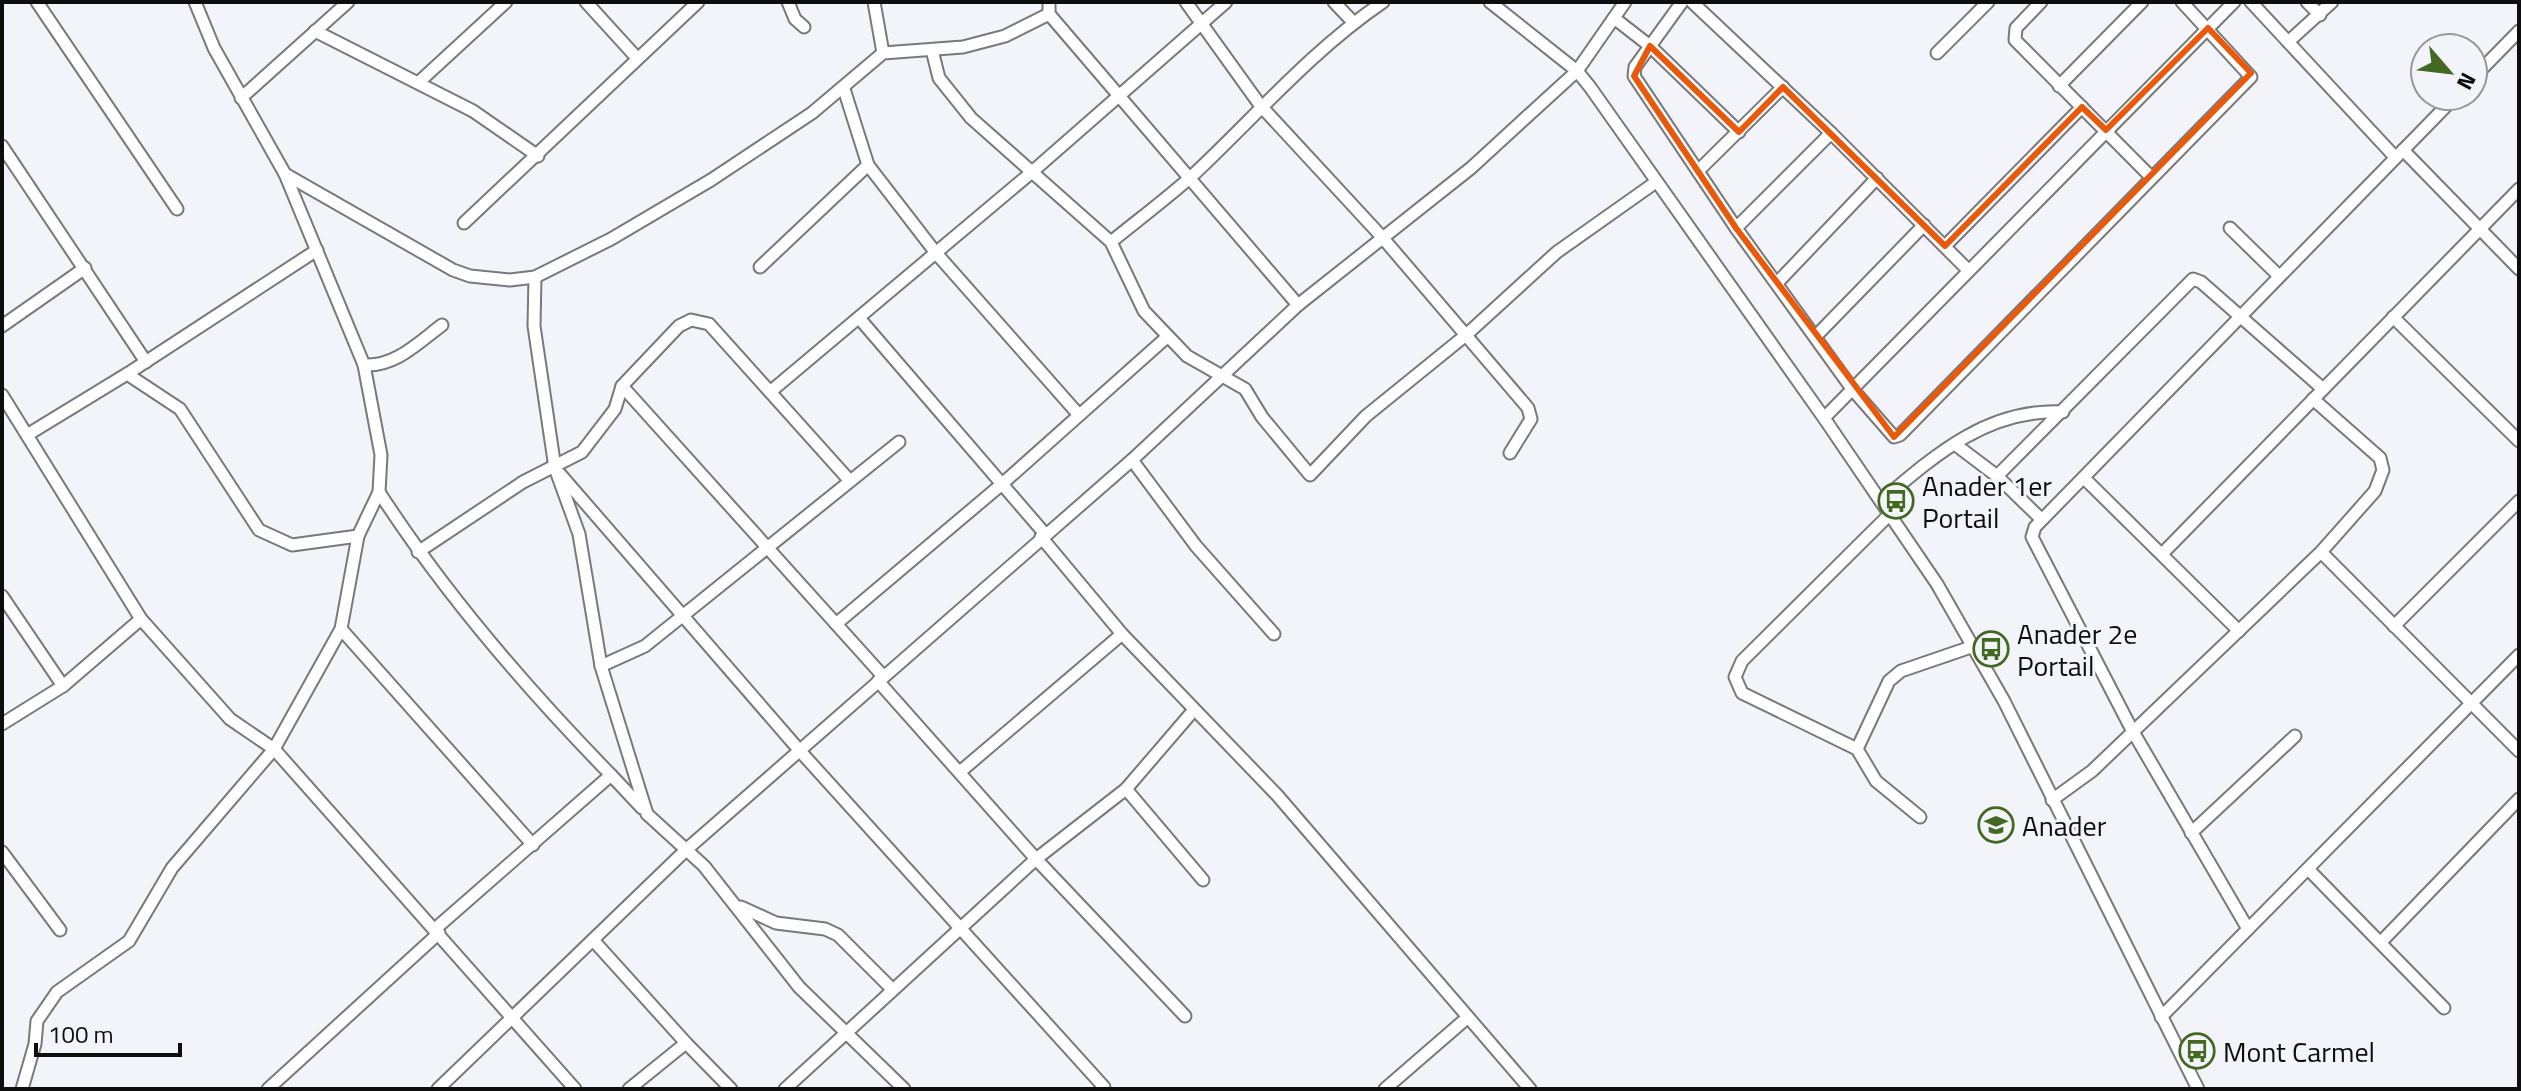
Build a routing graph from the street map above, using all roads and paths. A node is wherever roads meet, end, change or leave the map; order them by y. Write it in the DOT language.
graph roads {
  1 [pos="37,2"];
  2 [pos="195,2"];
  3 [pos="348,2"];
  4 [pos="506,2"];
  5 [pos="586,2"];
  6 [pos="698,2"];
  7 [pos="788,2"];
  8 [pos="874,2"];
  9 [pos="1186,2"];
  10 [pos="1226,2"];
  11 [pos="1334,2"];
  12 [pos="1383,2"];
  13 [pos="1490,2"];
  14 [pos="1625,2"];
  15 [pos="1682,2"];
  16 [pos="1692,2"];
  17 [pos="1988,2"];
  18 [pos="2041,2"];
  19 [pos="2142,2"];
  20 [pos="2182,2"];
  21 [pos="2234,2"];
  22 [pos="2251,2"];
  23 [pos="2307,2"];
  24 [pos="2332,2"];
  25 [pos="1049,8"];
  26 [pos="2320,15"];
  27 [pos="1614,18"];
  28 [pos="1353,22"];
  29 [pos="1201,23"];
  30 [pos="804,27"];
  31 [pos="2208,28"];
  32 [pos="315,31"];
  33 [pos="2519,31"];
  34 [pos="2288,42"];
  35 [pos="1650,46"];
  36 [pos="932,50"];
  37 [pos="883,53"];
  38 [pos="1937,53"];
  39 [pos="637,58"];
  40 [pos="2489,62"];
  41 [pos="1577,71"];
  42 [pos="419,82"];
  43 [pos="2059,86"];
  44 [pos="1783,87"];
  45 [pos="844,89"];
  46 [pos="1119,96"];
  47 [pos="241,98"];
  48 [pos="1260,105"];
  49 [pos="2082,107"];
  50 [pos="2440,112"];
  51 [pos="2106,130"];
  52 [pos="1739,132"];
  53 [pos="1831,133"];
  54 [pos="2,146"];
  55 [pos="2399,153"];
  56 [pos="538,156"];
  57 [pos="868,165"];
  58 [pos="1698,171"];
  59 [pos="1032,172"];
  60 [pos="285,174"];
  61 [pos="2151,177"];
  62 [pos="1189,178"];
  63 [pos="1877,178"];
  64 [pos="1656,182"];
  65 [pos="2519,189"];
  66 [pos="177,209"];
  67 [pos="464,223"];
  68 [pos="1924,225"];
  69 [pos="1736,228"];
  70 [pos="2230,228"];
  71 [pos="2479,228"];
  72 [pos="1382,237"];
  73 [pos="1111,242"];
  74 [pos="1945,246"];
  75 [pos="317,250"];
  76 [pos="936,253"];
  77 [pos="760,267"];
  78 [pos="85,268"];
  79 [pos="2519,269"];
  80 [pos="1968,270"];
  81 [pos="2279,276"];
  82 [pos="535,277"];
  83 [pos="1777,283"];
  84 [pos="1298,305"];
  85 [pos="2240,315"];
  86 [pos="2393,317"];
  87 [pos="859,318"];
  88 [pos="442,325"];
  89 [pos="2,326"];
  90 [pos="1466,335"];
  91 [pos="1816,336"];
  92 [pos="1167,337"];
  93 [pos="146,362"];
  94 [pos="364,365"];
  95 [pos="127,374"];
  96 [pos="1223,377"];
  97 [pos="622,386"];
  98 [pos="2323,389"];
  99 [pos="1853,390"];
  100 [pos="770,392"];
  101 [pos="2,395"];
  102 [pos="2313,399"];
  103 [pos="2063,412"];
  104 [pos="1079,415"];
  105 [pos="1824,418"];
  106 [pos="27,435"];
  107 [pos="2519,441"];
  108 [pos="899,442"];
  109 [pos="1956,445"];
  110 [pos="1510,453"];
  111 [pos="1132,460"];
  112 [pos="555,468"];
  113 [pos="1997,476"];
  114 [pos="2084,478"];
  115 [pos="850,481"];
  116 [pos="1002,484"];
  117 [pos="379,492"];
  118 [pos="1881,501"];
  119 [pos="2519,501"];
  120 [pos="1890,514"];
  121 [pos="2040,518"];
  122 [pos="358,536"];
  123 [pos="1043,536"];
  124 [pos="770,548"];
  125 [pos="418,552"];
  126 [pos="2321,552"];
  127 [pos="2162,554"];
  128 [pos="2,596"];
  129 [pos="685,615"];
  130 [pos="141,619"];
  131 [pos="836,624"];
  132 [pos="2394,626"];
  133 [pos="341,629"];
  134 [pos="2239,631"];
  135 [pos="1122,634"];
  136 [pos="1274,634"];
  137 [pos="1974,646"];
  138 [pos="2519,655"];
  139 [pos="601,666"];
  140 [pos="880,678"];
  141 [pos="63,686"];
  142 [pos="2470,704"];
  143 [pos="1193,711"];
  144 [pos="2,724"];
  145 [pos="2132,730"];
  146 [pos="2295,736"];
  147 [pos="274,749"];
  148 [pos="1857,749"];
  149 [pos="800,751"];
  150 [pos="2519,751"];
  151 [pos="961,771"];
  152 [pos="611,775"];
  153 [pos="1126,789"];
  154 [pos="2519,799"];
  155 [pos="2052,800"];
  156 [pos="647,814"];
  157 [pos="1920,817"];
  158 [pos="2191,833"];
  159 [pos="533,845"];
  160 [pos="687,849"];
  161 [pos="2,852"];
  162 [pos="1036,859"];
  163 [pos="2308,869"];
  164 [pos="1203,880"];
  165 [pos="737,905"];
  166 [pos="960,927"];
  167 [pos="2248,929"];
  168 [pos="60,930"];
  169 [pos="437,931"];
  170 [pos="593,940"];
  171 [pos="2382,941"];
  172 [pos="892,989"];
  173 [pos="2444,1008"];
  174 [pos="1185,1016"];
  175 [pos="511,1017"];
  176 [pos="1468,1017"];
  177 [pos="2161,1017"];
  178 [pos="847,1035"];
  179 [pos="686,1043"];
  180 [pos="1104,1087"];
  181 [pos="22,1089"];
  182 [pos="268,1089"];
  183 [pos="438,1089"];
  184 [pos="575,1089"];
  185 [pos="629,1089"];
  186 [pos="731,1089"];
  187 [pos="785,1089"];
  188 [pos="904,1089"];
  189 [pos="1385,1089"];
  190 [pos="1530,1089"];
  191 [pos="2198,1089"];
  1 -- 66 [label="street"];
  2 -- 47 [label="street"];
  3 -- 32 [label="street"];
  4 -- 42 [label="street"];
  5 -- 39 [label="street"];
  6 -- 39 [label="street"];
  7 -- 30 [label="street"];
  8 -- 37 [label="street"];
  9 -- 29 [label="street"];
  10 -- 29 [label="street"];
  11 -- 28 [label="street"];
  12 -- 28 [label="street"];
  13 -- 41 [label="street"];
  14 -- 27 [label="street"];
  15 -- 35 [label="street"];
  16 -- 44 [label="street"];
  17 -- 38 [label="street"];
  18 -- 43 [label="street"];
  19 -- 43 [label="street"];
  20 -- 31 [label="street"];
  21 -- 31 [label="street"];
  22 -- 34 [label="street"];
  23 -- 26 [label="street"];
  24 -- 26 [label="street"];
  25 -- 36 [label="street"];
  25 -- 46 [label="street"];
  26 -- 34 [label="street"];
  27 -- 35 [label="street"];
  27 -- 41 [label="street"];
  28 -- 48 [label="street"];
  29 -- 46 [label="street"];
  29 -- 48 [label="street"];
  31 -- 51 [label="street"];
  31 -- 61 [label="street"];
  32 -- 42 [label="street"];
  32 -- 47 [label="street"];
  33 -- 40 [label="street"];
  34 -- 55 [label="street"];
  35 -- 52 [label="street"];
  35 -- 58 [label="street"];
  36 -- 37 [label="street"];
  36 -- 59 [label="street"];
  37 -- 45 [label="street"];
  39 -- 56 [label="street"];
  41 -- 64 [label="street"];
  41 -- 72 [label="street"];
  42 -- 56 [label="street"];
  43 -- 49 [label="street"];
  44 -- 52 [label="street"];
  44 -- 53 [label="street"];
  45 -- 57 [label="street"];
  45 -- 82 [label="street"];
  46 -- 59 [label="street"];
  46 -- 62 [label="street"];
  47 -- 60 [label="street"];
  48 -- 62 [label="street"];
  48 -- 72 [label="street"];
  49 -- 51 [label="street"];
  49 -- 74 [label="street"];
  50 -- 55 [label="street"];
  51 -- 61 [label="street"];
  51 -- 80 [label="street"];
  52 -- 58 [label="street"];
  53 -- 63 [label="street"];
  53 -- 69 [label="street"];
  54 -- 78 [label="street"];
  55 -- 71 [label="street"];
  55 -- 81 [label="street"];
  56 -- 67 [label="street"];
  57 -- 76 [label="street"];
  57 -- 77 [label="street"];
  58 -- 69 [label="street"];
  59 -- 73 [label="street"];
  59 -- 76 [label="street"];
  60 -- 75 [label="street"];
  60 -- 82 [label="street"];
  61 -- 99 [label="street"];
  62 -- 73 [label="street"];
  62 -- 84 [label="street"];
  63 -- 68 [label="street"];
  63 -- 83 [label="street"];
  64 -- 90 [label="street"];
  64 -- 105 [label="street"];
  65 -- 71 [label="street"];
  68 -- 74 [label="street"];
  68 -- 91 [label="street"];
  69 -- 83 [label="street"];
  70 -- 81 [label="street"];
  71 -- 79 [label="street"];
  71 -- 86 [label="street"];
  72 -- 84 [label="street"];
  72 -- 90 [label="street"];
  73 -- 92 [label="street"];
  74 -- 80 [label="street"];
  75 -- 93 [label="street"];
  75 -- 94 [label="street"];
  76 -- 87 [label="street"];
  76 -- 104 [label="street"];
  78 -- 89 [label="street"];
  78 -- 93 [label="street"];
  80 -- 99 [label="street"];
  81 -- 85 [label="street"];
  82 -- 112 [label="street"];
  83 -- 91 [label="street"];
  84 -- 96 [label="street"];
  85 -- 98 [label="street"];
  85 -- 103 [label="street"];
  85 -- 114 [label="street"];
  86 -- 98 [label="street"];
  86 -- 107 [label="street"];
  87 -- 100 [label="street"];
  87 -- 116 [label="street"];
  88 -- 94 [label="street"];
  90 -- 96 [label="street"];
  90 -- 110 [label="street"];
  91 -- 99 [label="street"];
  92 -- 96 [label="street"];
  92 -- 104 [label="street"];
  93 -- 95 [label="street"];
  94 -- 117 [label="street"];
  95 -- 106 [label="street"];
  95 -- 122 [label="street"];
  96 -- 111 [label="street"];
  97 -- 100 [label="street"];
  97 -- 112 [label="street"];
  97 -- 124 [label="street"];
  98 -- 102 [label="street"];
  99 -- 105 [label="street"];
  100 -- 115 [label="street"];
  101 -- 106 [label="street"];
  102 -- 126 [label="street"];
  102 -- 127 [label="street"];
  103 -- 109 [label="street"];
  103 -- 113 [label="street"];
  104 -- 116 [label="street"];
  105 -- 118 [label="street"];
  106 -- 130 [label="street"];
  108 -- 115 [label="street"];
  109 -- 113 [label="street"];
  109 -- 118 [label="street"];
  111 -- 123 [label="street"];
  111 -- 136 [label="street"];
  112 -- 125 [label="street"];
  112 -- 129 [label="street"];
  112 -- 139 [label="street"];
  113 -- 121 [label="street"];
  114 -- 121 [label="street"];
  114 -- 127 [label="street"];
  115 -- 124 [label="street"];
  116 -- 123 [label="street"];
  116 -- 131 [label="street"];
  117 -- 122 [label="street"];
  117 -- 125 [label="street"];
  118 -- 120 [label="street"];
  119 -- 132 [label="street"];
  120 -- 137 [label="street"];
  120 -- 148 [label="street"];
  121 -- 145 [label="street"];
  122 -- 133 [label="street"];
  123 -- 135 [label="street"];
  123 -- 140 [label="street"];
  124 -- 129 [label="street"];
  124 -- 131 [label="street"];
  125 -- 152 [label="street"];
  126 -- 132 [label="street"];
  126 -- 134 [label="street"];
  127 -- 134 [label="street"];
  128 -- 141 [label="street"];
  129 -- 139 [label="street"];
  129 -- 149 [label="street"];
  130 -- 141 [label="street"];
  130 -- 147 [label="street"];
  131 -- 140 [label="street"];
  132 -- 142 [label="street"];
  133 -- 147 [label="street"];
  133 -- 159 [label="street"];
  134 -- 145 [label="street"];
  135 -- 143 [label="street"];
  135 -- 151 [label="street"];
  137 -- 148 [label="street"];
  137 -- 155 [label="street"];
  138 -- 142 [label="street"];
  139 -- 156 [label="street"];
  140 -- 149 [label="street"];
  140 -- 151 [label="street"];
  141 -- 144 [label="street"];
  142 -- 150 [label="street"];
  142 -- 163 [label="street"];
  143 -- 153 [label="street"];
  143 -- 176 [label="street"];
  145 -- 155 [label="street"];
  145 -- 158 [label="street"];
  146 -- 158 [label="street"];
  147 -- 169 [label="street"];
  147 -- 181 [label="street"];
  148 -- 157 [label="street"];
  149 -- 160 [label="street"];
  149 -- 166 [label="street"];
  151 -- 162 [label="street"];
  152 -- 156 [label="street"];
  152 -- 159 [label="street"];
  153 -- 162 [label="street"];
  153 -- 164 [label="street"];
  154 -- 171 [label="street"];
  155 -- 177 [label="street"];
  156 -- 160 [label="street"];
  158 -- 167 [label="street"];
  159 -- 169 [label="street"];
  160 -- 165 [label="street"];
  160 -- 170 [label="street"];
  161 -- 168 [label="street"];
  162 -- 166 [label="street"];
  162 -- 174 [label="street"];
  163 -- 167 [label="street"];
  163 -- 171 [label="street"];
  165 -- 172 [label="street"];
  165 -- 178 [label="street"];
  166 -- 172 [label="street"];
  166 -- 180 [label="street"];
  167 -- 177 [label="street"];
  169 -- 175 [label="street"];
  169 -- 182 [label="street"];
  170 -- 175 [label="street"];
  170 -- 179 [label="street"];
  171 -- 173 [label="street"];
  172 -- 178 [label="street"];
  175 -- 183 [label="street"];
  175 -- 184 [label="street"];
  176 -- 189 [label="street"];
  176 -- 190 [label="street"];
  177 -- 191 [label="street"];
  178 -- 187 [label="street"];
  178 -- 188 [label="street"];
  179 -- 185 [label="street"];
  179 -- 186 [label="street"];
}
